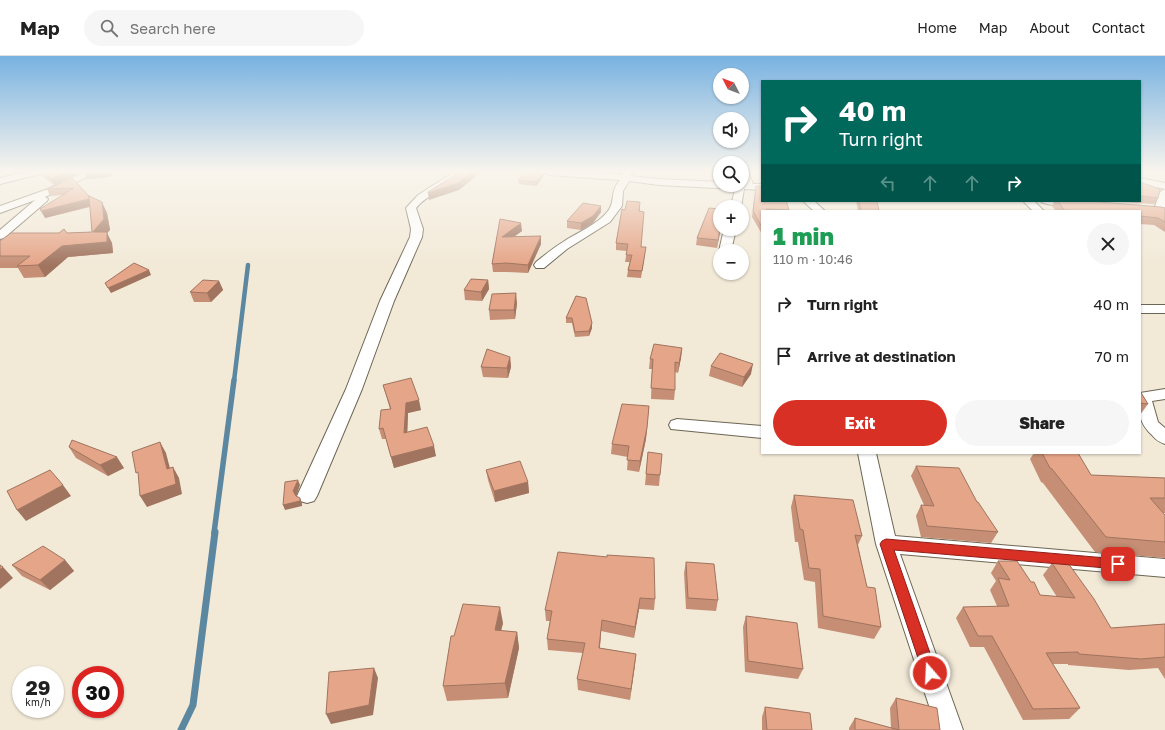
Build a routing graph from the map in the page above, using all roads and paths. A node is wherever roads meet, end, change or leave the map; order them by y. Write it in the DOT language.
graph roads {
  1 [pos="18,203"];
  2 [pos="37,203"];
  3 [pos="414,203"];
  4 [pos="618,203"];
  5 [pos="811,203"];
  6 [pos="1075,203"];
  7 [pos="1082,204"];
  8 [pos="0,210"];
  9 [pos="819,210"];
  10 [pos="0,236"];
  11 [pos="540,265"];
  12 [pos="1141,309"];
  13 [pos="1165,309"];
  14 [pos="1165,394"];
  15 [pos="1141,398"];
  16 [pos="677,425"];
  17 [pos="761,432"];
  18 [pos="1165,438"];
  19 [pos="867,454"];
  20 [pos="307,496"];
  21 [pos="886,544"];
  22 [pos="1165,568"];
  23 [pos="950,730"];
  1 -- 8 [label="street"];
  2 -- 10 [label="street"];
  3 -- 20 [label="street"];
  4 -- 11 [label="street"];
  5 -- 9 [label="street"];
  6 -- 7 [label="street"];
  12 -- 13 [label="street"];
  14 -- 15 [label="street"];
  15 -- 18 [label="street"];
  16 -- 17 [label="street"];
  19 -- 21 [label="street"];
  21 -- 22 [label="street"];
  21 -- 23 [label="street"];
}
